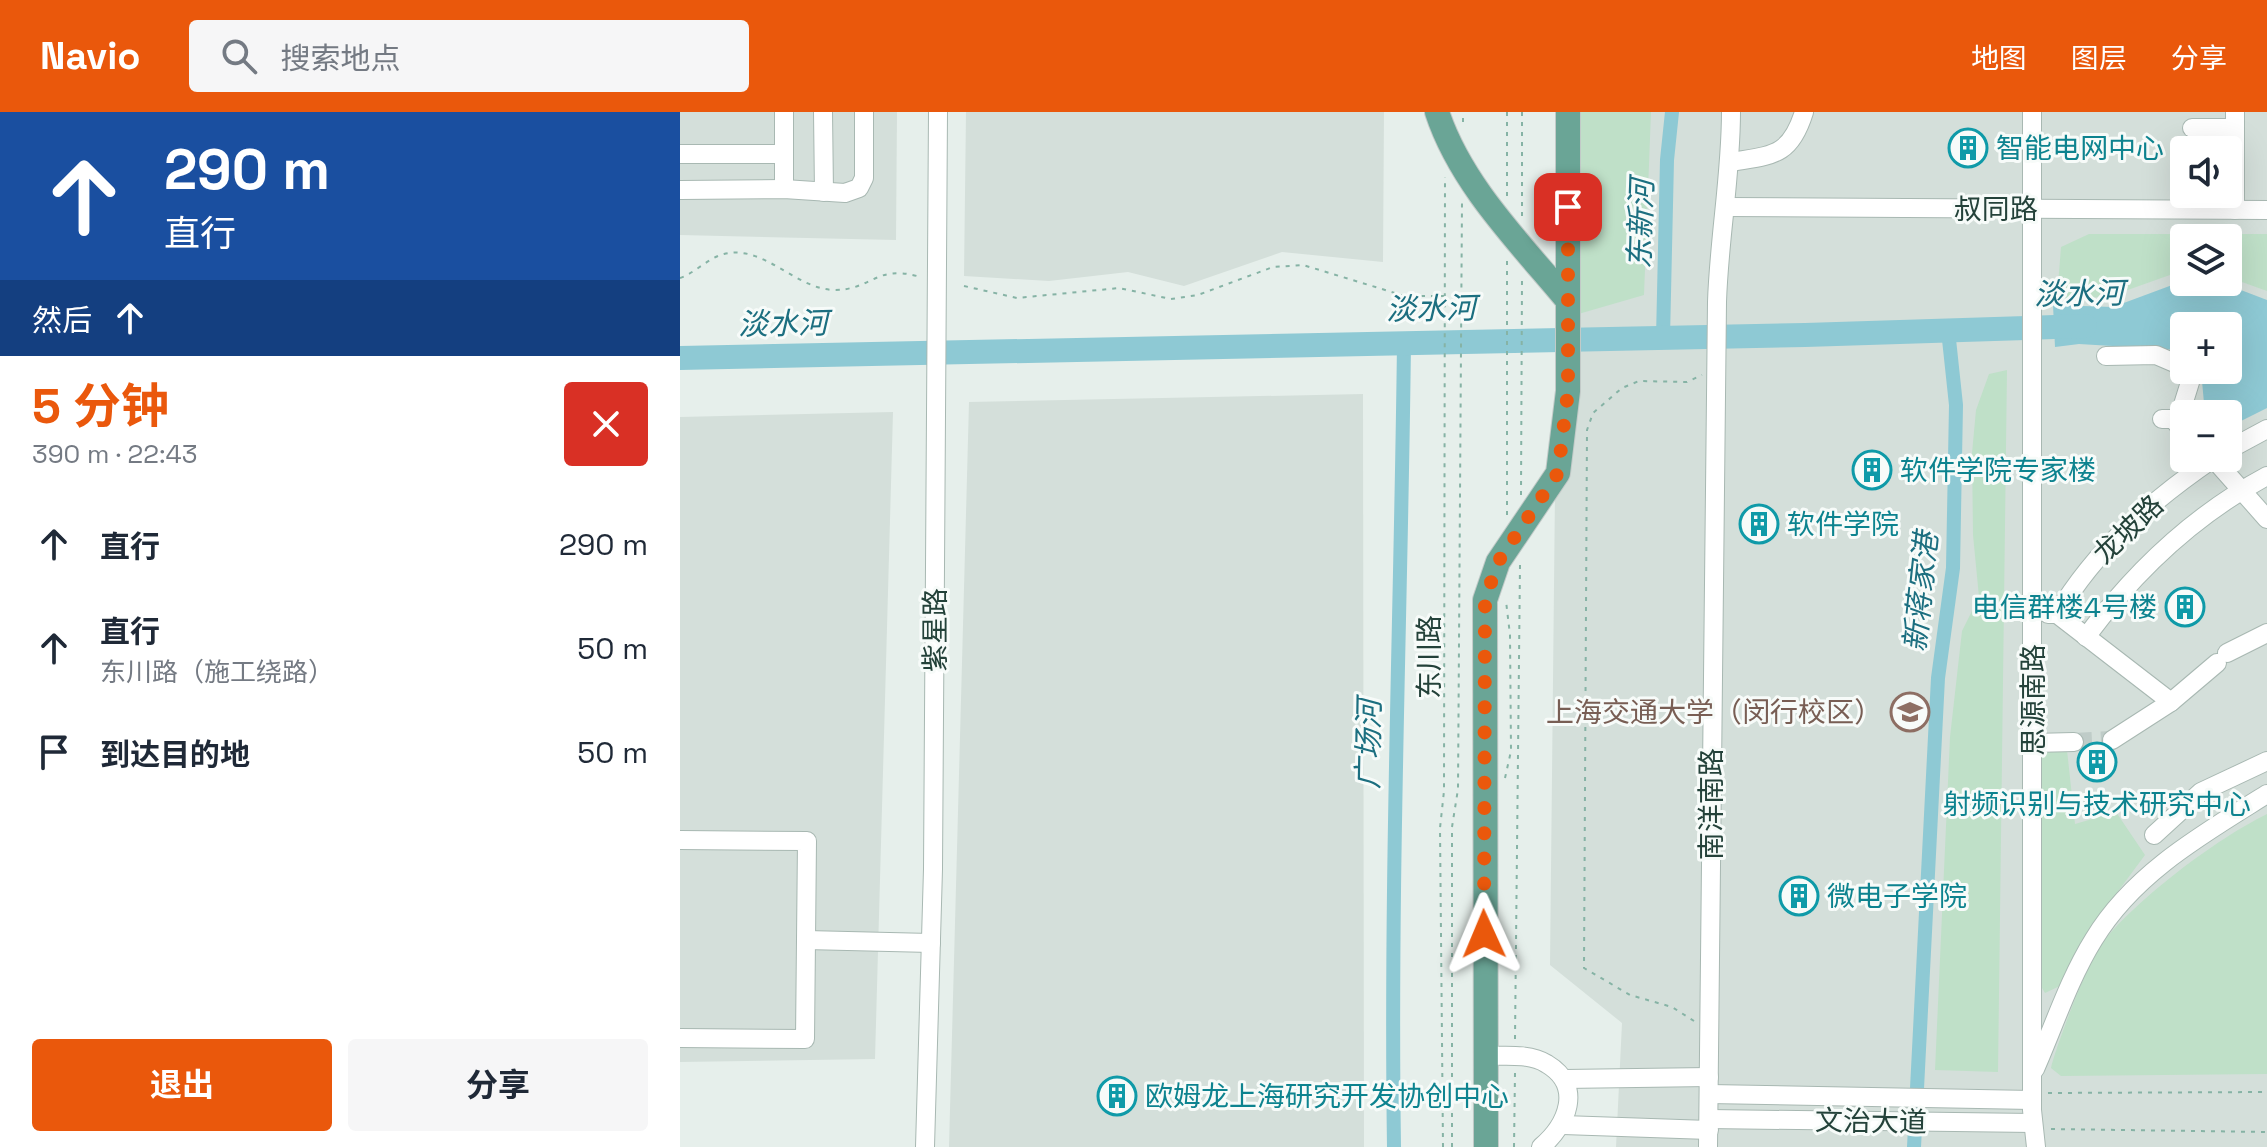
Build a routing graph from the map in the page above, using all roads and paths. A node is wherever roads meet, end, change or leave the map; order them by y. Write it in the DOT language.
graph roads {
  1 [pos="784,112"];
  2 [pos="823,112"];
  3 [pos="864,112"];
  4 [pos="938,112"];
  5 [pos="1437,112"];
  6 [pos="1463,112"];
  7 [pos="1522,112"];
  8 [pos="1568,112"];
  9 [pos="1731,112"];
  10 [pos="1804,112"];
  11 [pos="2032,112"];
  12 [pos="2235,120"];
  13 [pos="1463,127"];
  14 [pos="2192,128"];
  15 [pos="680,154"];
  16 [pos="784,154"];
  17 [pos="1731,162"];
  18 [pos="1445,173"];
  19 [pos="1462,188"];
  20 [pos="784,189"];
  21 [pos="680,190"];
  22 [pos="824,192"];
  23 [pos="1726,207"];
  24 [pos="2029,209"];
  25 [pos="2235,210"];
  26 [pos="2267,210"];
  27 [pos="1522,221"];
  28 [pos="1522,267"];
  29 [pos="917,276"];
  30 [pos="680,278"];
  31 [pos="964,286"];
  32 [pos="1445,296"];
  33 [pos="1507,297"];
  34 [pos="1568,301"];
  35 [pos="2106,356"];
  36 [pos="2170,361"];
  37 [pos="1715,370"];
  38 [pos="2162,419"];
  39 [pos="2170,419"];
  40 [pos="2267,429"];
  41 [pos="2242,442"];
  42 [pos="2194,472"];
  43 [pos="2226,472"];
  44 [pos="2267,476"];
  45 [pos="2241,490"];
  46 [pos="1521,497"];
  47 [pos="1507,515"];
  48 [pos="2267,519"];
  49 [pos="1520,559"];
  50 [pos="1506,593"];
  51 [pos="2033,614"];
  52 [pos="2057,614"];
  53 [pos="2267,633"];
  54 [pos="2086,637"];
  55 [pos="2171,702"];
  56 [pos="2112,740"];
  57 [pos="2074,742"];
  58 [pos="2033,743"];
  59 [pos="2267,761"];
  60 [pos="1505,781"];
  61 [pos="2267,794"];
  62 [pos="2154,835"];
  63 [pos="680,840"];
  64 [pos="806,940"];
  65 [pos="931,943"];
  66 [pos="1710,1029"];
  67 [pos="680,1038"];
  68 [pos="1485,1056"];
  69 [pos="1515,1056"];
  70 [pos="1564,1079"];
  71 [pos="1709,1086"];
  72 [pos="2032,1089"];
  73 [pos="2267,1092"];
  74 [pos="1563,1125"];
  75 [pos="1708,1132"];
  76 [pos="2267,1132"];
  77 [pos="2035,1136"];
  78 [pos="925,1147"];
  79 [pos="1443,1147"];
  80 [pos="1452,1147"];
  81 [pos="1486,1147"];
  82 [pos="1514,1147"];
  83 [pos="1541,1147"];
  1 -- 16 [label="street"];
  2 -- 22 [label="street"];
  3 -- 22 [label="street"];
  4 -- 65 [label="street, 紫星路"];
  5 -- 34 [label="main road"];
  6 -- 13 [label="path"];
  7 -- 27 [label="path"];
  8 -- 34 [label="main road, 东川路"];
  9 -- 17 [label="street"];
  10 -- 17 [label="street"];
  11 -- 24 [label="street, 思源南路"];
  12 -- 14 [label="street"];
  12 -- 25 [label="street"];
  15 -- 16 [label="street"];
  16 -- 20 [label="street"];
  17 -- 23 [label="street"];
  18 -- 32 [label="path"];
  19 -- 80 [label="path, 东川路"];
  20 -- 21 [label="street"];
  20 -- 22 [label="street"];
  23 -- 24 [label="street, 叔同路"];
  23 -- 37 [label="street, 南洋南路"];
  24 -- 25 [label="street, 叔同路"];
  24 -- 51 [label="street, 思源南路"];
  25 -- 26 [label="street, 叔同路"];
  28 -- 46 [label="path"];
  29 -- 30 [label="path"];
  31 -- 32 [label="path"];
  32 -- 79 [label="path"];
  33 -- 47 [label="path"];
  34 -- 68 [label="main road, 东川路"];
  35 -- 36 [label="street"];
  37 -- 66 [label="street, 南洋南路"];
  37 -- 66 [label="path"];
  38 -- 39 [label="street"];
  40 -- 41 [label="street"];
  42 -- 52 [label="street, 龙坡路"];
  43 -- 45 [label="street"];
  44 -- 45 [label="street"];
  45 -- 48 [label="street"];
  45 -- 54 [label="street"];
  49 -- 69 [label="path"];
  50 -- 60 [label="path"];
  51 -- 52 [label="street"];
  51 -- 58 [label="street, 思源南路"];
  52 -- 54 [label="street"];
  53 -- 55 [label="street"];
  54 -- 55 [label="street"];
  55 -- 56 [label="street"];
  57 -- 58 [label="street"];
  58 -- 72 [label="street, 思源南路"];
  59 -- 62 [label="street"];
  61 -- 72 [label="street"];
  63 -- 64 [label="street"];
  64 -- 65 [label="street"];
  64 -- 67 [label="street"];
  65 -- 78 [label="street, 紫星路"];
  66 -- 71 [label="street, 南洋南路"];
  68 -- 69 [label="street"];
  68 -- 81 [label="main road, 东川路"];
  69 -- 70 [label="street"];
  69 -- 82 [label="path"];
  70 -- 71 [label="street, 文治大道"];
  70 -- 74 [label="street"];
  71 -- 72 [label="street, 文治大道"];
  71 -- 75 [label="street, 南洋南路"];
  72 -- 73 [label="path"];
  72 -- 77 [label="street, 思源南路"];
  74 -- 75 [label="street, 文治大道"];
  74 -- 83 [label="street"];
  75 -- 77 [label="street, 文治大道"];
  76 -- 77 [label="path"];
}
